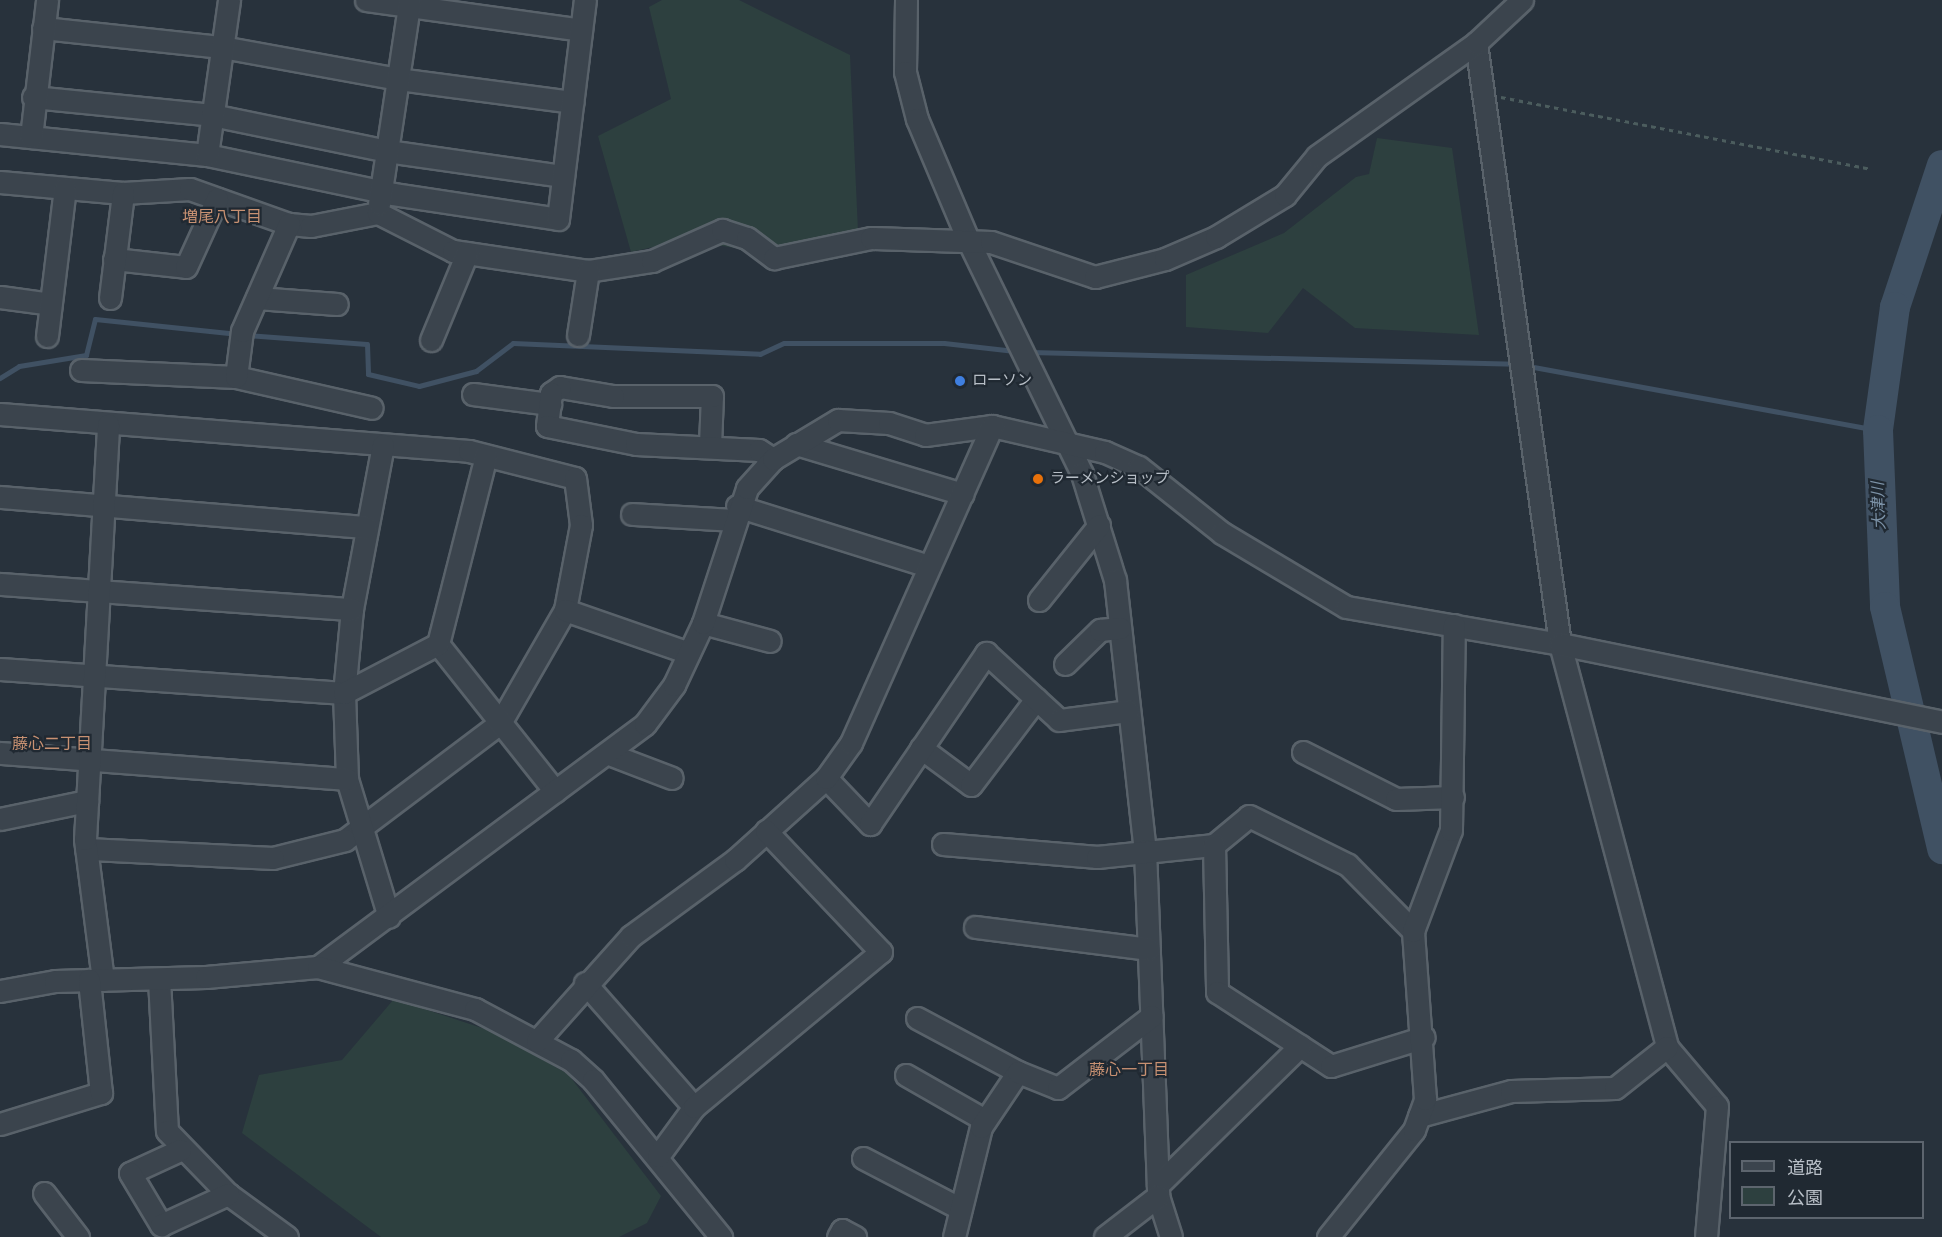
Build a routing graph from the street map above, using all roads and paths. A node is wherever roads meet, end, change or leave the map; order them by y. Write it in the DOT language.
graph roads {
  1 [pos="47,0"];
  2 [pos="229,0"];
  3 [pos="366,0"];
  4 [pos="585,0"];
  5 [pos="906,0"];
  6 [pos="1522,0"];
  7 [pos="410,3"];
  8 [pos="43,27"];
  9 [pos="581,30"];
  10 [pos="1476,43"];
  11 [pos="222,47"];
  12 [pos="398,79"];
  13 [pos="1482,94"];
  14 [pos="33,97"];
  15 [pos="572,102"];
  16 [pos="212,115"];
  17 [pos="0,134"];
  18 [pos="31,136"];
  19 [pos="387,151"];
  20 [pos="207,155"];
  21 [pos="1870,169"];
  22 [pos="563,176"];
  23 [pos="0,182"];
  24 [pos="65,188"];
  25 [pos="380,192"];
  26 [pos="123,193"];
  27 [pos="217,199"];
  28 [pos="378,213"];
  29 [pos="289,224"];
  30 [pos="968,240"];
  31 [pos="467,253"];
  32 [pos="114,259"];
  33 [pos="588,271"];
  34 [pos="0,297"];
  35 [pos="110,298"];
  36 [pos="257,298"];
  37 [pos="51,304"];
  38 [pos="337,304"];
  39 [pos="578,335"];
  40 [pos="48,336"];
  41 [pos="431,340"];
  42 [pos="81,370"];
  43 [pos="236,377"];
  44 [pos="472,394"];
  45 [pos="550,404"];
  46 [pos="372,408"];
  47 [pos="0,414"];
  48 [pos="108,425"];
  49 [pos="992,426"];
  50 [pos="1065,441"];
  51 [pos="796,444"];
  52 [pos="383,445"];
  53 [pos="710,445"];
  54 [pos="486,456"];
  55 [pos="773,459"];
  56 [pos="963,494"];
  57 [pos="0,497"];
  58 [pos="102,507"];
  59 [pos="735,513"];
  60 [pos="632,514"];
  61 [pos="1100,525"];
  62 [pos="366,527"];
  63 [pos="929,566"];
  64 [pos="0,584"];
  65 [pos="98,590"];
  66 [pos="1039,600"];
  67 [pos="352,609"];
  68 [pos="564,610"];
  69 [pos="703,623"];
  70 [pos="1454,625"];
  71 [pos="1120,628"];
  72 [pos="770,641"];
  73 [pos="438,644"];
  74 [pos="1560,644"];
  75 [pos="689,653"];
  76 [pos="1065,664"];
  77 [pos="0,669"];
  78 [pos="94,676"];
  79 [pos="344,693"];
  80 [pos="1035,699"];
  81 [pos="1128,711"];
  82 [pos="1942,722"];
  83 [pos="500,723"];
  84 [pos="921,748"];
  85 [pos="1303,752"];
  86 [pos="0,753"];
  87 [pos="609,754"];
  88 [pos="90,760"];
  89 [pos="672,778"];
  90 [pos="826,778"];
  91 [pos="347,779"];
  92 [pos="555,791"];
  93 [pos="1453,797"];
  94 [pos="87,801"];
  95 [pos="0,819"];
  96 [pos="359,829"];
  97 [pos="766,831"];
  98 [pos="942,844"];
  99 [pos="1214,845"];
  100 [pos="86,849"];
  101 [pos="1145,850"];
  102 [pos="389,917"];
  103 [pos="975,927"];
  104 [pos="1413,931"];
  105 [pos="1149,949"];
  106 [pos="318,967"];
  107 [pos="159,979"];
  108 [pos="96,980"];
  109 [pos="585,983"];
  110 [pos="0,991"];
  111 [pos="1152,1016"];
  112 [pos="917,1018"];
  113 [pos="1424,1037"];
  114 [pos="537,1041"];
  115 [pos="1300,1046"];
  116 [pos="1668,1047"];
  117 [pos="1018,1072"];
  118 [pos="906,1075"];
  119 [pos="694,1107"];
  120 [pos="1419,1116"];
  121 [pos="985,1120"];
  122 [pos="0,1124"];
  123 [pos="180,1150"];
  124 [pos="658,1156"];
  125 [pos="863,1158"];
  126 [pos="1158,1191"];
  127 [pos="45,1193"];
  128 [pos="228,1194"];
  129 [pos="961,1209"];
  130 [pos="78,1237"];
  131 [pos="287,1237"];
  132 [pos="721,1237"];
  133 [pos="838,1237"];
  134 [pos="855,1237"];
  135 [pos="954,1237"];
  136 [pos="1105,1237"];
  137 [pos="1171,1237"];
  138 [pos="1328,1237"];
  139 [pos="1706,1237"];
  1 -- 8 [label="street"];
  2 -- 11 [label="street"];
  3 -- 7 [label="street"];
  4 -- 9 [label="street"];
  5 -- 30 [label="street"];
  6 -- 10 [label="street"];
  7 -- 9 [label="street"];
  7 -- 12 [label="street"];
  8 -- 11 [label="street"];
  8 -- 14 [label="street"];
  9 -- 15 [label="street"];
  10 -- 13 [label="street"];
  10 -- 30 [label="street"];
  11 -- 12 [label="street"];
  11 -- 16 [label="street"];
  12 -- 15 [label="street"];
  12 -- 19 [label="street"];
  13 -- 21 [label="path"];
  13 -- 74 [label="street"];
  14 -- 16 [label="street"];
  14 -- 18 [label="street"];
  15 -- 22 [label="street"];
  16 -- 19 [label="street"];
  16 -- 20 [label="street"];
  17 -- 18 [label="street"];
  18 -- 20 [label="street"];
  19 -- 22 [label="street"];
  19 -- 25 [label="street"];
  20 -- 25 [label="street"];
  22 -- 25 [label="street"];
  23 -- 24 [label="street"];
  24 -- 26 [label="street"];
  24 -- 37 [label="street"];
  25 -- 28 [label="street"];
  26 -- 27 [label="street"];
  26 -- 32 [label="street"];
  27 -- 29 [label="street"];
  27 -- 32 [label="street"];
  28 -- 29 [label="street"];
  28 -- 31 [label="street"];
  29 -- 36 [label="street"];
  30 -- 33 [label="street"];
  30 -- 50 [label="street"];
  31 -- 33 [label="street"];
  31 -- 41 [label="street"];
  32 -- 35 [label="street"];
  33 -- 39 [label="street"];
  34 -- 37 [label="street"];
  36 -- 38 [label="street"];
  36 -- 43 [label="street"];
  37 -- 40 [label="street"];
  42 -- 43 [label="street"];
  43 -- 46 [label="street"];
  44 -- 45 [label="street"];
  45 -- 53 [label="street"];
  45 -- 53 [label="street"];
  47 -- 48 [label="street"];
  48 -- 52 [label="street"];
  48 -- 58 [label="street"];
  49 -- 50 [label="street"];
  49 -- 51 [label="street"];
  49 -- 56 [label="street"];
  50 -- 61 [label="street"];
  50 -- 70 [label="street"];
  51 -- 55 [label="street"];
  51 -- 56 [label="street"];
  52 -- 54 [label="street"];
  52 -- 62 [label="street"];
  53 -- 55 [label="street"];
  54 -- 68 [label="street"];
  54 -- 73 [label="street"];
  55 -- 59 [label="street"];
  56 -- 63 [label="street"];
  57 -- 58 [label="street"];
  58 -- 62 [label="street"];
  58 -- 65 [label="street"];
  59 -- 60 [label="street"];
  59 -- 63 [label="street"];
  59 -- 69 [label="street"];
  61 -- 66 [label="street"];
  61 -- 71 [label="street"];
  62 -- 67 [label="street"];
  63 -- 90 [label="street"];
  64 -- 65 [label="street"];
  65 -- 67 [label="street"];
  65 -- 78 [label="street"];
  67 -- 79 [label="street"];
  68 -- 75 [label="street"];
  68 -- 83 [label="street"];
  69 -- 72 [label="street"];
  69 -- 75 [label="street"];
  70 -- 74 [label="street"];
  70 -- 93 [label="street"];
  71 -- 76 [label="street"];
  71 -- 81 [label="street"];
  73 -- 79 [label="street"];
  73 -- 83 [label="street"];
  74 -- 82 [label="street"];
  74 -- 116 [label="street"];
  75 -- 87 [label="street"];
  77 -- 78 [label="street"];
  78 -- 79 [label="street"];
  78 -- 88 [label="street"];
  79 -- 91 [label="street"];
  80 -- 81 [label="street"];
  80 -- 84 [label="street"];
  80 -- 84 [label="street"];
  81 -- 101 [label="street"];
  83 -- 92 [label="street"];
  83 -- 96 [label="street"];
  84 -- 90 [label="street"];
  85 -- 93 [label="street"];
  86 -- 88 [label="street"];
  87 -- 89 [label="street"];
  87 -- 92 [label="street"];
  88 -- 91 [label="street"];
  88 -- 94 [label="street"];
  90 -- 97 [label="street"];
  91 -- 96 [label="street"];
  92 -- 102 [label="street"];
  93 -- 104 [label="street"];
  94 -- 95 [label="street"];
  94 -- 100 [label="street"];
  96 -- 100 [label="street"];
  96 -- 102 [label="street"];
  97 -- 109 [label="street"];
  97 -- 119 [label="street"];
  98 -- 101 [label="street"];
  99 -- 101 [label="street"];
  99 -- 104 [label="street"];
  99 -- 115 [label="street"];
  100 -- 108 [label="street"];
  101 -- 105 [label="street"];
  102 -- 106 [label="street"];
  103 -- 105 [label="street"];
  104 -- 113 [label="street"];
  105 -- 111 [label="street"];
  106 -- 107 [label="street"];
  106 -- 114 [label="street"];
  107 -- 108 [label="street"];
  107 -- 123 [label="street"];
  108 -- 110 [label="street"];
  108 -- 122 [label="street"];
  109 -- 114 [label="street"];
  109 -- 119 [label="street"];
  111 -- 117 [label="street"];
  111 -- 126 [label="street"];
  112 -- 117 [label="street"];
  113 -- 115 [label="street"];
  113 -- 120 [label="street"];
  114 -- 124 [label="street"];
  115 -- 126 [label="street"];
  116 -- 120 [label="street"];
  116 -- 139 [label="street"];
  117 -- 121 [label="street"];
  118 -- 121 [label="street"];
  119 -- 124 [label="street"];
  120 -- 138 [label="street"];
  121 -- 129 [label="street"];
  123 -- 128 [label="street"];
  123 -- 128 [label="street"];
  124 -- 132 [label="street"];
  125 -- 129 [label="street"];
  126 -- 136 [label="street"];
  126 -- 137 [label="street"];
  127 -- 130 [label="street"];
  128 -- 131 [label="street"];
  129 -- 135 [label="street"];
  133 -- 134 [label="street"];
}
